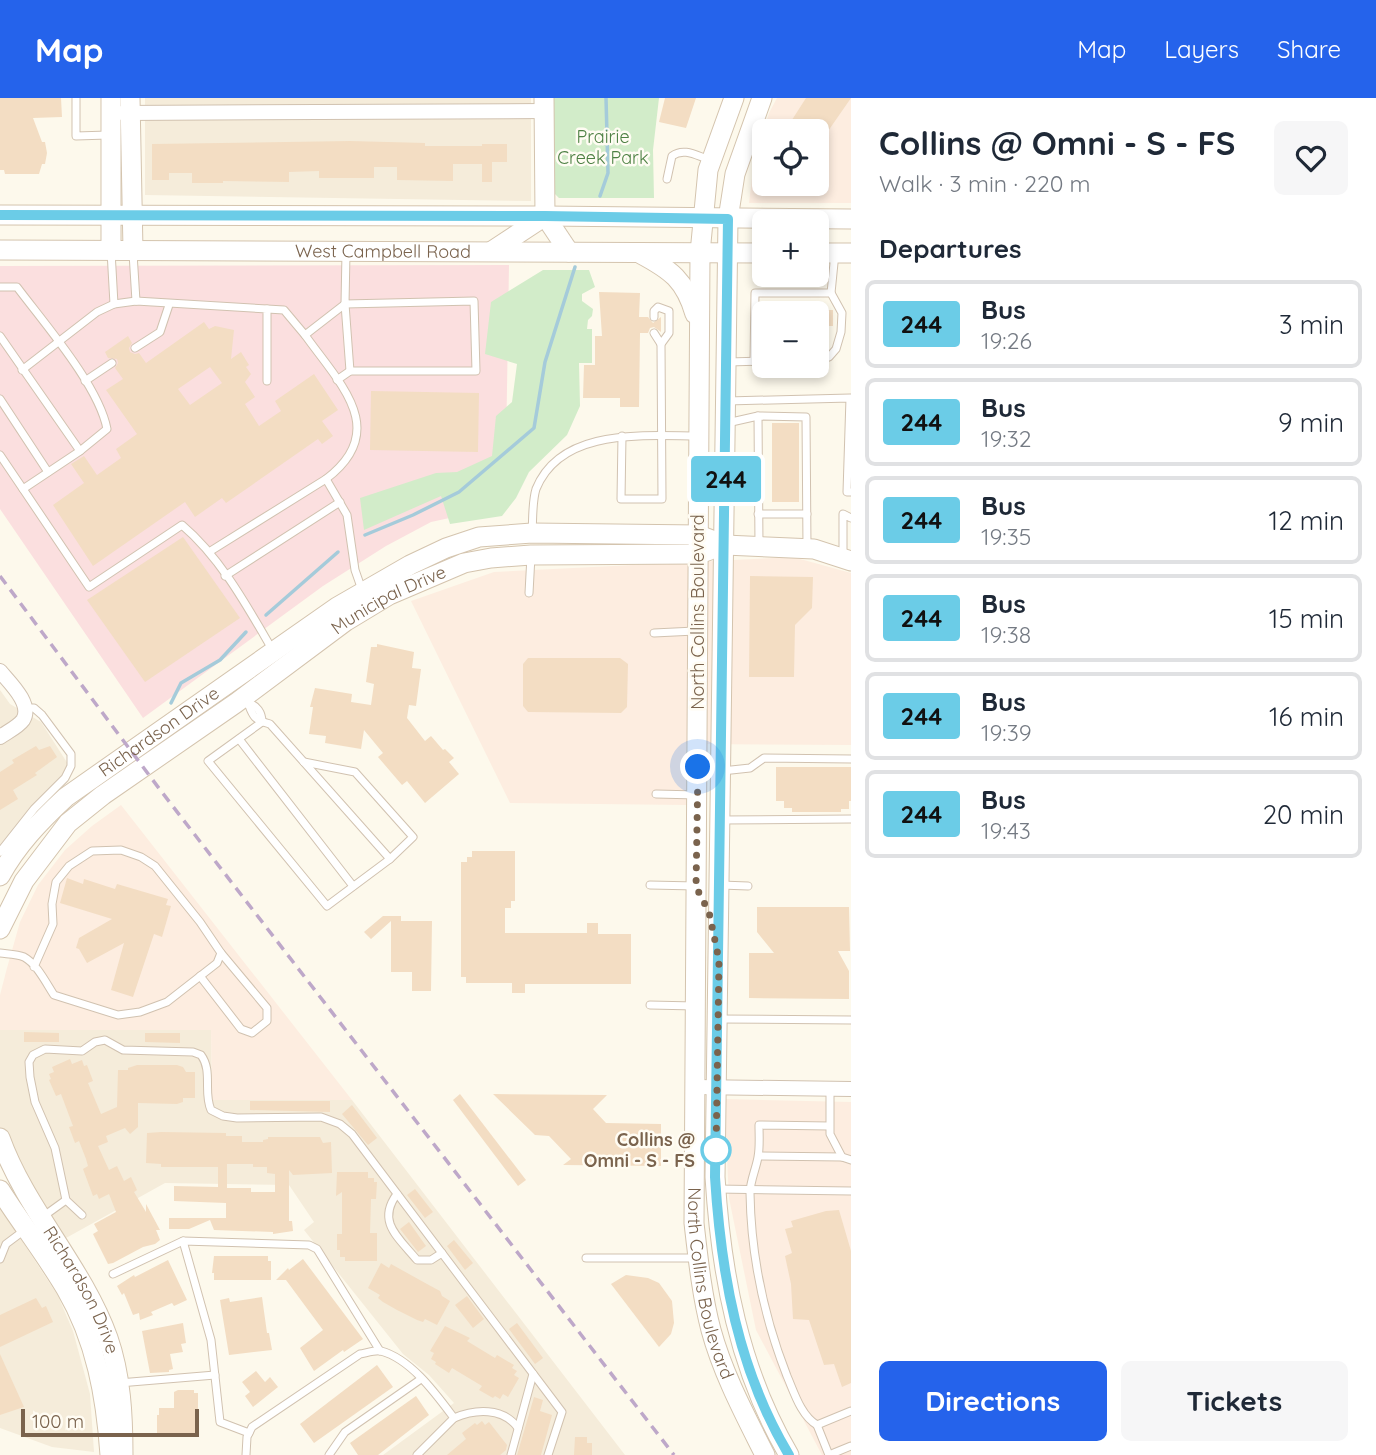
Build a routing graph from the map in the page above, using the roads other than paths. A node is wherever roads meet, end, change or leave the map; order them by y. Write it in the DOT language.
graph roads {
  1 [pos="76,98"];
  2 [pos="734,98"];
  3 [pos="762,98"];
  4 [pos="544,105"];
  5 [pos="120,106"];
  6 [pos="111,135"];
  7 [pos="711,161"];
  8 [pos="667,179"];
  9 [pos="0,215"];
  10 [pos="110,216"];
  11 [pos="131,216"];
  12 [pos="545,216"];
  13 [pos="702,219"];
  14 [pos="728,219"];
  15 [pos="851,219"];
  16 [pos="0,250"];
  17 [pos="111,250"];
  18 [pos="133,250"];
  19 [pos="492,251"];
  20 [pos="346,252"];
  21 [pos="569,252"];
  22 [pos="640,253"];
  23 [pos="700,253"];
  24 [pos="728,253"];
  25 [pos="752,253"];
  26 [pos="834,253"];
  27 [pos="0,287"];
  28 [pos="831,293"];
  29 [pos="755,301"];
  30 [pos="136,302"];
  31 [pos="114,304"];
  32 [pos="345,304"];
  33 [pos="169,305"];
  34 [pos="267,309"];
  35 [pos="654,317"];
  36 [pos="699,329"];
  37 [pos="654,333"];
  38 [pos="305,335"];
  39 [pos="0,336"];
  40 [pos="57,341"];
  41 [pos="662,344"];
  42 [pos="135,348"];
  43 [pos="829,357"];
  44 [pos="727,362"];
  45 [pos="752,362"];
  46 [pos="112,363"];
  47 [pos="22,370"];
  48 [pos="350,371"];
  49 [pos="337,380"];
  50 [pos="85,381"];
  51 [pos="267,381"];
  52 [pos="850,398"];
  53 [pos="0,399"];
  54 [pos="727,401"];
  55 [pos="758,416"];
  56 [pos="727,423"];
  57 [pos="622,436"];
  58 [pos="662,436"];
  59 [pos="699,436"];
  60 [pos="80,451"];
  61 [pos="0,455"];
  62 [pos="48,472"];
  63 [pos="326,479"];
  64 [pos="23,489"];
  65 [pos="851,492"];
  66 [pos="341,502"];
  67 [pos="758,514"];
  68 [pos="807,514"];
  69 [pos="851,518"];
  70 [pos="532,533"];
  71 [pos="699,545"];
  72 [pos="725,545"];
  73 [pos="759,546"];
  74 [pos="807,548"];
  75 [pos="209,552"];
  76 [pos="531,555"];
  77 [pos="847,559"];
  78 [pos="225,576"];
  79 [pos="529,593"];
  80 [pos="366,599"];
  81 [pos="337,607"];
  82 [pos="699,631"];
  83 [pos="654,633"];
  84 [pos="273,651"];
  85 [pos="285,667"];
  86 [pos="0,671"];
  87 [pos="233,679"];
  88 [pos="247,699"];
  89 [pos="25,708"];
  90 [pos="262,722"];
  91 [pos="0,737"];
  92 [pos="239,739"];
  93 [pos="851,759"];
  94 [pos="303,761"];
  95 [pos="722,771"];
  96 [pos="656,794"];
  97 [pos="697,794"];
  98 [pos="103,795"];
  99 [pos="851,819"];
  100 [pos="721,820"];
  101 [pos="0,852"];
  102 [pos="390,859"];
  103 [pos="720,864"];
  104 [pos="0,876"];
  105 [pos="650,885"];
  106 [pos="720,885"];
  107 [pos="748,886"];
  108 [pos="353,887"];
  109 [pos="696,887"];
  110 [pos="0,929"];
  111 [pos="0,953"];
  112 [pos="222,953"];
  113 [pos="719,960"];
  114 [pos="34,967"];
  115 [pos="200,976"];
  116 [pos="650,1005"];
  117 [pos="695,1006"];
  118 [pos="718,1018"];
  119 [pos="851,1020"];
  120 [pos="695,1087"];
  121 [pos="717,1088"];
  122 [pos="830,1089"];
  123 [pos="851,1089"];
  124 [pos="829,1126"];
  125 [pos="0,1138"];
  126 [pos="759,1156"];
  127 [pos="842,1157"];
  128 [pos="851,1160"];
  129 [pos="0,1189"];
  130 [pos="716,1189"];
  131 [pos="750,1189"];
  132 [pos="851,1191"];
  133 [pos="397,1194"];
  134 [pos="66,1200"];
  135 [pos="82,1215"];
  136 [pos="33,1224"];
  137 [pos="183,1241"];
  138 [pos="442,1253"];
  139 [pos="586,1258"];
  140 [pos="698,1258"];
  141 [pos="0,1259"];
  142 [pos="113,1274"];
  143 [pos="380,1351"];
  144 [pos="533,1374"];
  145 [pos="215,1375"];
  146 [pos="421,1379"];
  147 [pos="118,1383"];
  148 [pos="738,1401"];
  149 [pos="851,1411"];
  150 [pos="454,1418"];
  151 [pos="817,1425"];
  152 [pos="518,1428"];
  153 [pos="249,1433"];
  154 [pos="851,1446"];
  155 [pos="110,1455"];
  156 [pos="123,1455"];
  157 [pos="246,1455"];
  158 [pos="329,1455"];
  159 [pos="417,1455"];
  160 [pos="511,1455"];
  161 [pos="548,1455"];
  162 [pos="752,1455"];
  163 [pos="765,1455"];
  164 [pos="789,1455"];
  1 -- 6 [label="lane"];
  2 -- 7 [label="main road, North Collins Boulevard"];
  3 -- 14 [label="main road, North Collins Boulevard"];
  4 -- 5 [label="street"];
  4 -- 12 [label="main road"];
  5 -- 6 [label="main road"];
  5 -- 11 [label="main road"];
  6 -- 10 [label="main road"];
  7 -- 8 [label="lane"];
  7 -- 13 [label="main road, North Collins Boulevard"];
  9 -- 10 [label="main road, West Campbell Road"];
  10 -- 11 [label="main road, West Campbell Road"];
  10 -- 17 [label="main road"];
  11 -- 12 [label="main road, West Campbell Road"];
  11 -- 18 [label="main road"];
  12 -- 13 [label="main road, West Campbell Road"];
  12 -- 19 [label="main road"];
  12 -- 21 [label="main road"];
  13 -- 14 [label="main road, West Campbell Road"];
  13 -- 23 [label="main road, North Collins Boulevard"];
  14 -- 15 [label="main road, West Campbell Road"];
  14 -- 24 [label="main road, North Collins Boulevard"];
  16 -- 17 [label="main road, West Campbell Road"];
  17 -- 18 [label="main road, West Campbell Road"];
  17 -- 31 [label="lane"];
  18 -- 20 [label="main road, West Campbell Road"];
  18 -- 30 [label="lane"];
  19 -- 20 [label="main road, West Campbell Road"];
  19 -- 21 [label="main road, West Campbell Road"];
  20 -- 32 [label="lane"];
  21 -- 22 [label="main road, West Campbell Road"];
  22 -- 23 [label="main road, West Campbell Road"];
  22 -- 36 [label="main road"];
  23 -- 24 [label="main road, West Campbell Road"];
  23 -- 36 [label="main road, North Collins Boulevard"];
  24 -- 25 [label="main road, West Campbell Road"];
  24 -- 44 [label="main road, North Collins Boulevard"];
  26 -- 28 [label="lane"];
  27 -- 40 [label="lane"];
  28 -- 29 [label="lane"];
  28 -- 43 [label="lane"];
  30 -- 31 [label="lane"];
  30 -- 33 [label="lane"];
  31 -- 40 [label="lane"];
  32 -- 38 [label="lane"];
  32 -- 48 [label="lane"];
  32 -- 48 [label="lane"];
  33 -- 34 [label="lane"];
  33 -- 42 [label="lane"];
  34 -- 38 [label="lane"];
  34 -- 51 [label="lane"];
  35 -- 41 [label="lane"];
  36 -- 59 [label="main road, North Collins Boulevard"];
  37 -- 41 [label="lane"];
  38 -- 49 [label="lane"];
  39 -- 47 [label="lane"];
  40 -- 47 [label="lane"];
  40 -- 50 [label="lane"];
  41 -- 58 [label="lane"];
  44 -- 45 [label="lane"];
  44 -- 54 [label="main road, North Collins Boulevard"];
  46 -- 50 [label="lane"];
  47 -- 60 [label="lane"];
  48 -- 49 [label="lane"];
  49 -- 63 [label="lane"];
  50 -- 60 [label="lane"];
  52 -- 54 [label="lane"];
  52 -- 65 [label="lane"];
  53 -- 62 [label="lane"];
  54 -- 56 [label="main road, North Collins Boulevard"];
  55 -- 56 [label="lane"];
  55 -- 67 [label="lane"];
  55 -- 68 [label="lane"];
  56 -- 72 [label="main road, North Collins Boulevard"];
  57 -- 58 [label="lane"];
  57 -- 58 [label="lane"];
  57 -- 70 [label="lane"];
  58 -- 59 [label="lane"];
  59 -- 71 [label="main road, North Collins Boulevard"];
  60 -- 62 [label="lane"];
  61 -- 64 [label="lane"];
  62 -- 64 [label="lane"];
  63 -- 66 [label="lane"];
  63 -- 75 [label="lane"];
  64 -- 75 [label="lane"];
  66 -- 78 [label="lane"];
  66 -- 80 [label="lane"];
  67 -- 68 [label="lane"];
  67 -- 73 [label="lane"];
  68 -- 74 [label="lane"];
  69 -- 77 [label="lane"];
  70 -- 71 [label="main road, Municipal Drive"];
  70 -- 76 [label="main road"];
  70 -- 80 [label="main road, Municipal Drive"];
  71 -- 72 [label="main road, Municipal Drive"];
  71 -- 76 [label="main road, Municipal Drive"];
  71 -- 82 [label="main road, North Collins Boulevard"];
  72 -- 73 [label="main road, Municipal Drive"];
  72 -- 95 [label="main road, North Collins Boulevard"];
  73 -- 74 [label="main road, Municipal Drive"];
  74 -- 77 [label="main road, Municipal Drive"];
  75 -- 78 [label="lane"];
  76 -- 79 [label="lane"];
  76 -- 80 [label="main road, Municipal Drive"];
  78 -- 84 [label="lane"];
  80 -- 81 [label="main road, Municipal Drive"];
  80 -- 85 [label="main road, Municipal Drive"];
  81 -- 84 [label="main road, Richardson Drive"];
  82 -- 83 [label="lane"];
  82 -- 97 [label="main road, North Collins Boulevard"];
  84 -- 85 [label="lane"];
  84 -- 87 [label="main road, Richardson Drive"];
  85 -- 88 [label="main road, Municipal Drive"];
  86 -- 89 [label="street"];
  87 -- 88 [label="main road"];
  87 -- 104 [label="main road, Richardson Drive"];
  88 -- 90 [label="lane"];
  88 -- 98 [label="main road, Municipal Drive"];
  89 -- 91 [label="street"];
  89 -- 101 [label="lane"];
  90 -- 92 [label="lane"];
  90 -- 94 [label="lane"];
  92 -- 108 [label="lane"];
  92 -- 108 [label="lane"];
  93 -- 95 [label="lane"];
  94 -- 102 [label="lane"];
  94 -- 102 [label="lane"];
  95 -- 100 [label="main road, North Collins Boulevard"];
  96 -- 97 [label="lane"];
  97 -- 109 [label="main road, North Collins Boulevard"];
  98 -- 110 [label="main road, Richardson Drive"];
  99 -- 100 [label="lane"];
  100 -- 103 [label="main road, North Collins Boulevard"];
  102 -- 108 [label="lane"];
  103 -- 106 [label="main road, North Collins Boulevard"];
  103 -- 109 [label="main road"];
  105 -- 109 [label="lane"];
  106 -- 107 [label="lane"];
  106 -- 113 [label="main road, North Collins Boulevard"];
  109 -- 113 [label="main road"];
  109 -- 117 [label="main road, North Collins Boulevard"];
  111 -- 114 [label="lane"];
  112 -- 114 [label="lane"];
  112 -- 115 [label="lane"];
  112 -- 115 [label="lane"];
  113 -- 118 [label="main road, North Collins Boulevard"];
  114 -- 115 [label="lane"];
  116 -- 117 [label="lane"];
  117 -- 120 [label="main road, North Collins Boulevard"];
  118 -- 119 [label="lane"];
  118 -- 121 [label="main road, North Collins Boulevard"];
  120 -- 121 [label="street"];
  120 -- 140 [label="main road, North Collins Boulevard"];
  121 -- 122 [label="street"];
  121 -- 130 [label="main road, North Collins Boulevard"];
  122 -- 123 [label="street"];
  122 -- 124 [label="lane"];
  124 -- 126 [label="lane"];
  124 -- 127 [label="lane"];
  125 -- 136 [label="main road, Richardson Drive"];
  126 -- 127 [label="lane"];
  126 -- 131 [label="lane"];
  127 -- 128 [label="lane"];
  129 -- 136 [label="main road, Richardson Drive"];
  130 -- 131 [label="lane"];
  130 -- 164 [label="main road, North Collins Boulevard"];
  131 -- 132 [label="lane"];
  131 -- 151 [label="lane"];
  133 -- 134 [label="lane"];
  133 -- 138 [label="lane"];
  133 -- 138 [label="lane"];
  134 -- 135 [label="lane"];
  134 -- 136 [label="lane"];
  136 -- 141 [label="lane"];
  136 -- 147 [label="main road, Richardson Drive"];
  136 -- 155 [label="main road, Richardson Drive"];
  137 -- 142 [label="lane"];
  137 -- 143 [label="lane"];
  137 -- 145 [label="lane"];
  138 -- 144 [label="lane"];
  139 -- 140 [label="lane"];
  140 -- 148 [label="main road, North Collins Boulevard"];
  143 -- 146 [label="lane"];
  143 -- 153 [label="lane"];
  144 -- 152 [label="lane"];
  144 -- 161 [label="lane"];
  145 -- 147 [label="lane"];
  145 -- 153 [label="lane"];
  146 -- 150 [label="lane"];
  146 -- 158 [label="lane"];
  147 -- 156 [label="main road, Richardson Drive"];
  148 -- 162 [label="main road"];
  148 -- 163 [label="main road, North Collins Boulevard"];
  149 -- 151 [label="lane"];
  150 -- 152 [label="lane"];
  150 -- 159 [label="lane"];
  151 -- 154 [label="lane"];
  152 -- 160 [label="lane"];
  153 -- 157 [label="lane"];
}
